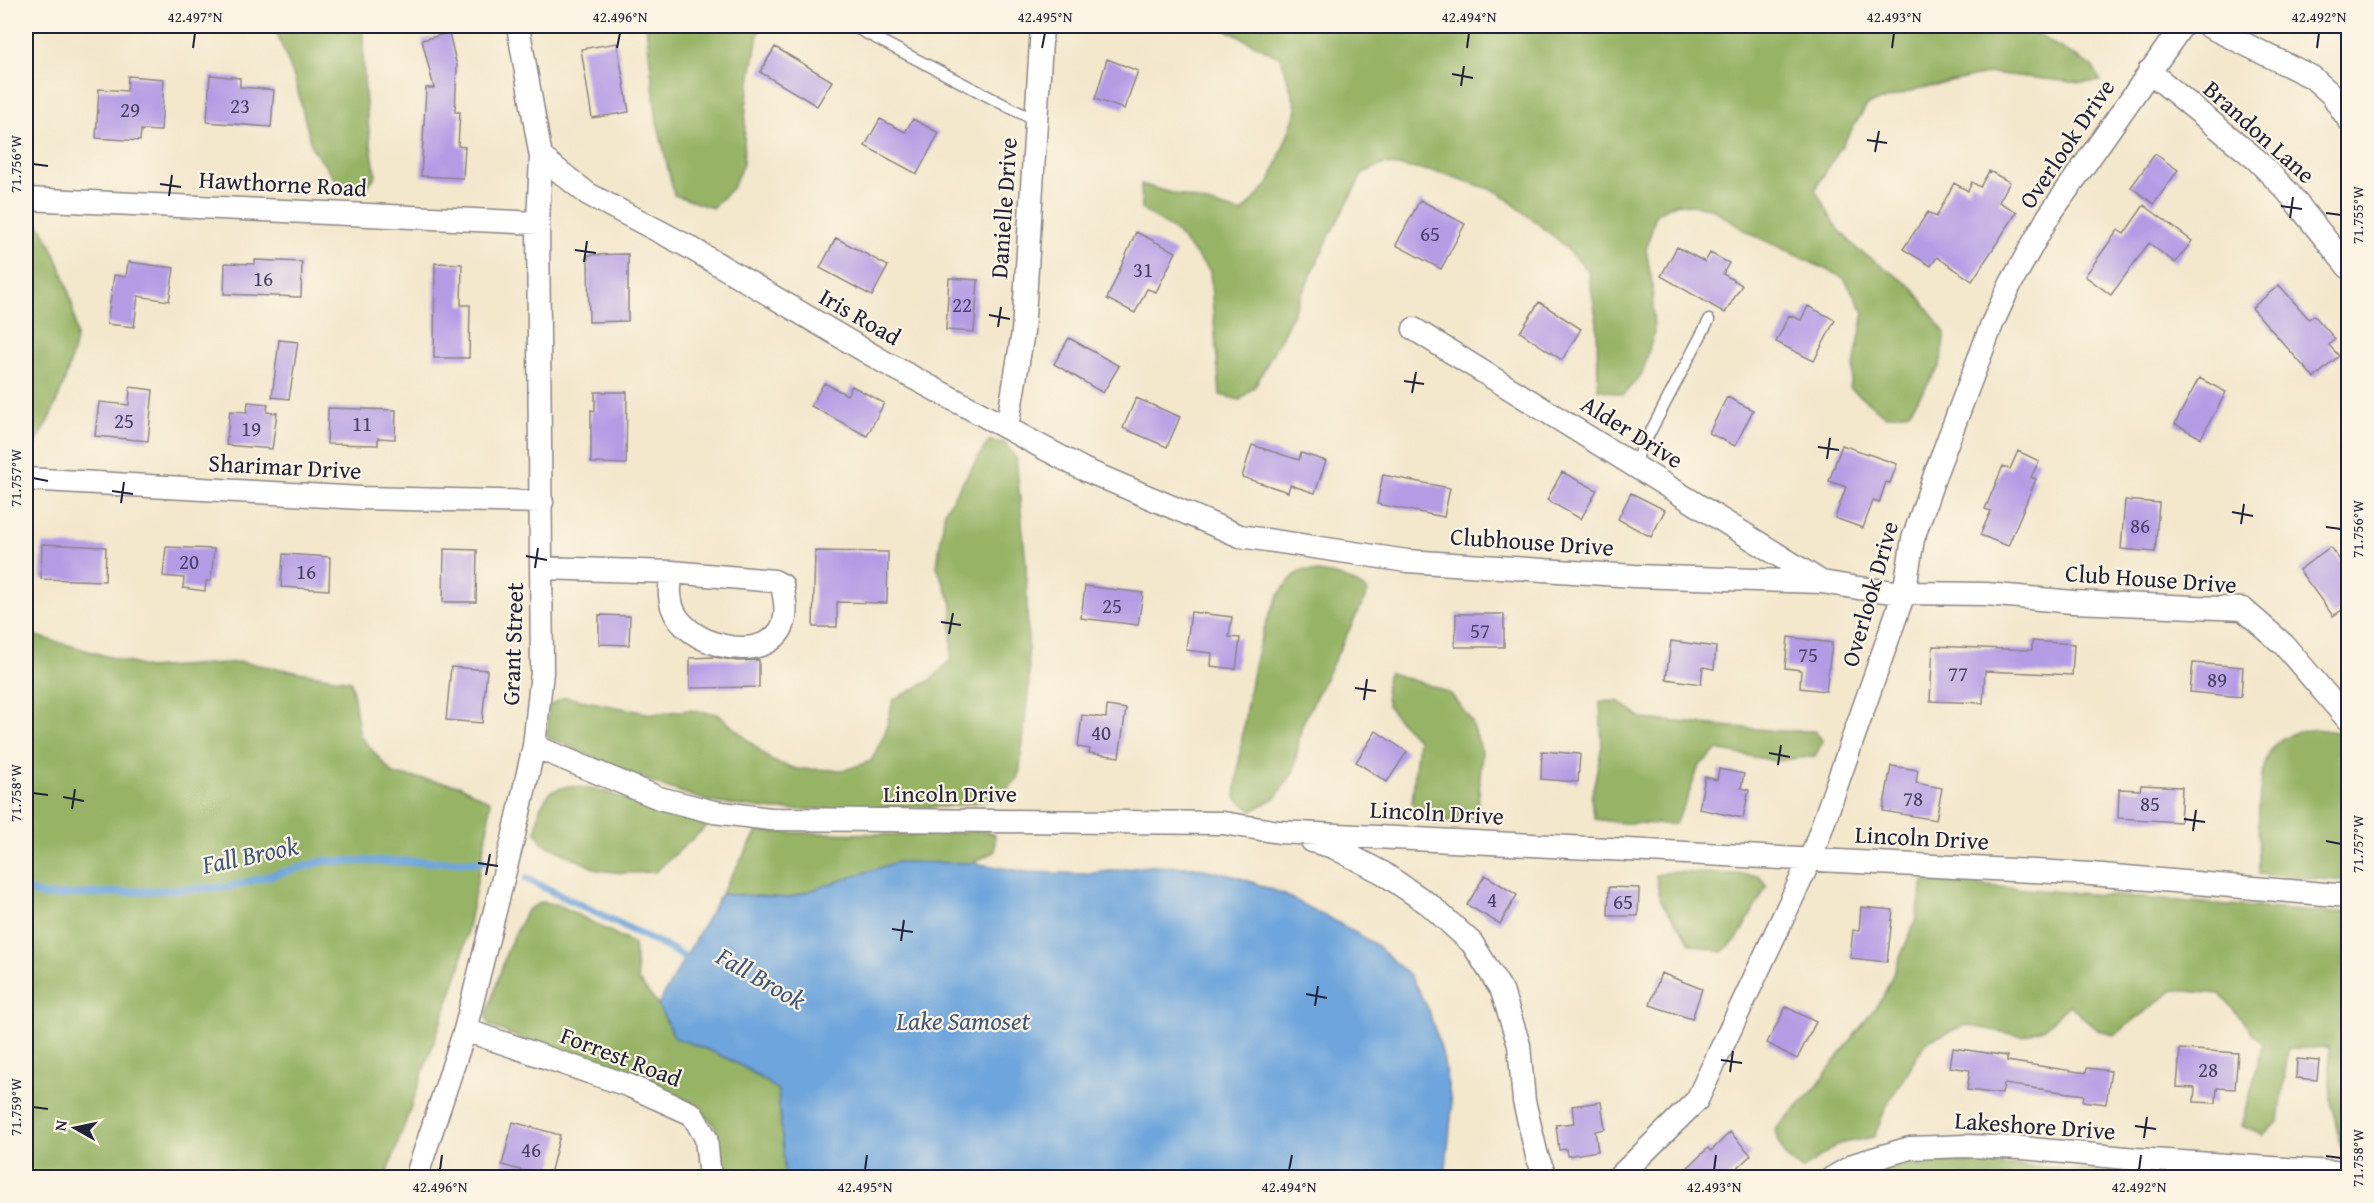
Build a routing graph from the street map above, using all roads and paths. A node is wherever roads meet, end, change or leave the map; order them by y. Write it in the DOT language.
graph roads {
  1 [pos="518,26"];
  2 [pos="852,26"];
  3 [pos="1042,26"];
  4 [pos="2182,26"];
  5 [pos="2208,26"];
  6 [pos="2149,71"];
  7 [pos="2349,119"];
  8 [pos="1036,121"];
  9 [pos="541,157"];
  10 [pos="26,199"];
  11 [pos="538,223"];
  12 [pos="2349,267"];
  13 [pos="1709,320"];
  14 [pos="1414,328"];
  15 [pos="1007,428"];
  16 [pos="1633,465"];
  17 [pos="26,479"];
  18 [pos="542,502"];
  19 [pos="1164,504"];
  20 [pos="542,568"];
  21 [pos="672,572"];
  22 [pos="1822,582"];
  23 [pos="1904,592"];
  24 [pos="2349,720"];
  25 [pos="534,746"];
  26 [pos="1279,832"];
  27 [pos="1810,858"];
  28 [pos="2349,896"];
  29 [pos="465,1030"];
  30 [pos="2349,1173"];
  31 [pos="416,1178"];
  32 [pos="710,1178"];
  33 [pos="1546,1178"];
  34 [pos="1618,1178"];
  35 [pos="1832,1178"];
  1 -- 9 [label="street, Grant Street"];
  2 -- 8 [label="lane"];
  3 -- 8 [label="street, Danielle Drive"];
  4 -- 6 [label="street, Overlook Drive"];
  5 -- 7 [label="street"];
  6 -- 12 [label="street, Brandon Lane"];
  6 -- 23 [label="street, Overlook Drive"];
  8 -- 15 [label="street, Danielle Drive"];
  9 -- 11 [label="street, Grant Street"];
  9 -- 15 [label="street, Iris Road"];
  10 -- 11 [label="street, Hawthorne Road"];
  11 -- 18 [label="street, Grant Street"];
  13 -- 16 [label="lane"];
  14 -- 16 [label="street, Alder Drive"];
  15 -- 19 [label="street, Iris Road"];
  16 -- 22 [label="street, Alder Drive"];
  17 -- 18 [label="street, Sharimar Drive"];
  18 -- 20 [label="street, Grant Street"];
  19 -- 22 [label="street, Clubhouse Drive"];
  20 -- 21 [label="street"];
  20 -- 25 [label="street, Grant Street"];
  21 -- 21 [label="street"];
  22 -- 23 [label="street, Clubhouse Drive"];
  23 -- 24 [label="street, Club House Drive"];
  23 -- 27 [label="street, Overlook Drive"];
  25 -- 26 [label="street, Lincoln Drive"];
  25 -- 29 [label="street, Grant Street"];
  26 -- 27 [label="street, Lincoln Drive"];
  26 -- 33 [label="street"];
  27 -- 28 [label="street, Lincoln Drive"];
  27 -- 34 [label="street, Overlook Drive"];
  29 -- 31 [label="street, Grant Street"];
  29 -- 32 [label="street, Forrest Road"];
  30 -- 35 [label="street, Lakeshore Drive"];
}
